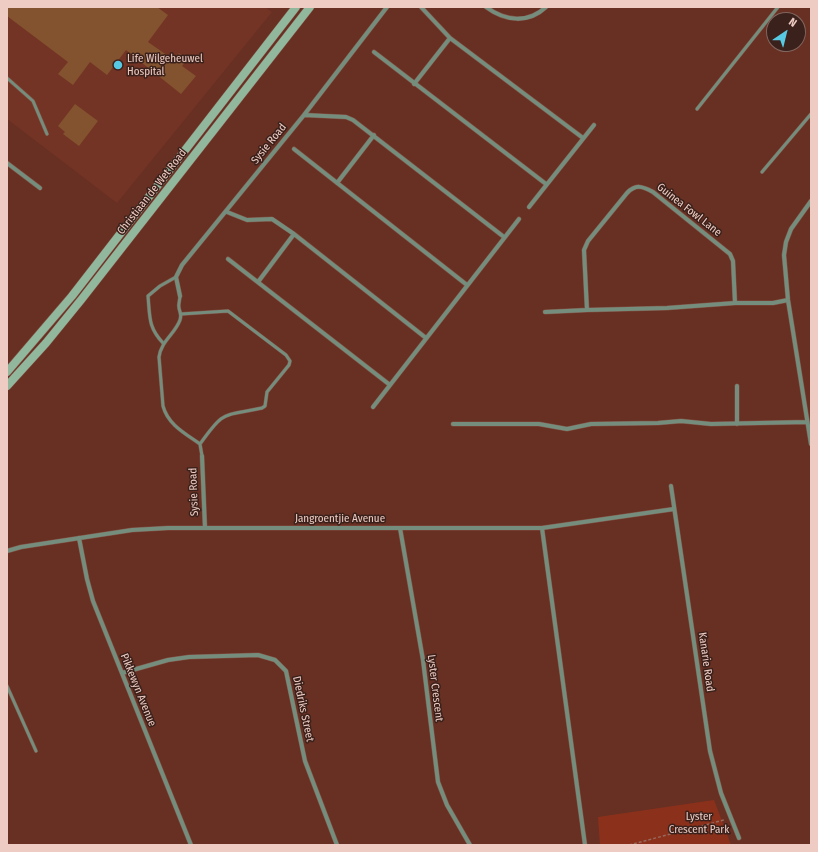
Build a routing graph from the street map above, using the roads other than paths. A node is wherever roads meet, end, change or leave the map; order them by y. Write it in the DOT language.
graph roads {
  1 [pos="296,7"];
  2 [pos="310,7"];
  3 [pos="387,7"];
  4 [pos="420,7"];
  5 [pos="486,7"];
  6 [pos="546,7"];
  7 [pos="778,7"];
  8 [pos="450,38"];
  9 [pos="374,52"];
  10 [pos="7,78"];
  11 [pos="414,84"];
  12 [pos="697,110"];
  13 [pos="811,114"];
  14 [pos="304,115"];
  15 [pos="594,125"];
  16 [pos="47,134"];
  17 [pos="374,135"];
  18 [pos="583,138"];
  19 [pos="294,149"];
  20 [pos="7,163"];
  21 [pos="762,172"];
  22 [pos="337,183"];
  23 [pos="546,184"];
  24 [pos="40,188"];
  25 [pos="811,201"];
  26 [pos="529,207"];
  27 [pos="227,212"];
  28 [pos="519,219"];
  29 [pos="294,234"];
  30 [pos="504,238"];
  31 [pos="228,259"];
  32 [pos="176,277"];
  33 [pos="258,282"];
  34 [pos="467,285"];
  35 [pos="180,296"];
  36 [pos="788,300"];
  37 [pos="735,303"];
  38 [pos="587,310"];
  39 [pos="546,312"];
  40 [pos="181,314"];
  41 [pos="426,338"];
  42 [pos="163,343"];
  43 [pos="7,372"];
  44 [pos="390,385"];
  45 [pos="7,386"];
  46 [pos="737,386"];
  47 [pos="373,407"];
  48 [pos="807,422"];
  49 [pos="452,424"];
  50 [pos="737,424"];
  51 [pos="200,444"];
  52 [pos="811,444"];
  53 [pos="202,456"];
  54 [pos="671,486"];
  55 [pos="674,509"];
  56 [pos="205,528"];
  57 [pos="400,528"];
  58 [pos="542,528"];
  59 [pos="79,538"];
  60 [pos="7,551"];
  61 [pos="122,673"];
  62 [pos="7,686"];
  63 [pos="36,750"];
  64 [pos="739,838"];
  65 [pos="191,845"];
  66 [pos="337,845"];
  67 [pos="470,845"];
  68 [pos="585,845"];
  1 -- 43 [label="main road, Christiaan de Wet Road"];
  2 -- 45 [label="main road, Christiaan de Wet Road"];
  3 -- 14 [label="street, Sysie Road"];
  4 -- 8 [label="street"];
  5 -- 6 [label="street"];
  7 -- 12 [label="lane"];
  8 -- 11 [label="street"];
  8 -- 18 [label="street"];
  9 -- 11 [label="street"];
  10 -- 16 [label="lane"];
  11 -- 23 [label="street"];
  13 -- 21 [label="lane"];
  14 -- 17 [label="street"];
  14 -- 27 [label="street, Sysie Road"];
  15 -- 18 [label="street"];
  17 -- 22 [label="street"];
  17 -- 30 [label="street"];
  18 -- 23 [label="street"];
  19 -- 22 [label="street"];
  20 -- 24 [label="street"];
  22 -- 34 [label="street"];
  23 -- 26 [label="street"];
  25 -- 36 [label="street"];
  27 -- 29 [label="street"];
  27 -- 32 [label="street, Sysie Road"];
  28 -- 30 [label="street"];
  29 -- 33 [label="street"];
  29 -- 41 [label="street"];
  30 -- 34 [label="street"];
  31 -- 33 [label="street"];
  32 -- 35 [label="street"];
  32 -- 42 [label="lane"];
  33 -- 44 [label="street"];
  34 -- 41 [label="street"];
  35 -- 40 [label="lane"];
  36 -- 37 [label="street"];
  36 -- 48 [label="street"];
  37 -- 38 [label="street"];
  37 -- 38 [label="street, Guinea Fowl Lane"];
  38 -- 39 [label="street"];
  40 -- 42 [label="lane"];
  40 -- 51 [label="lane"];
  41 -- 44 [label="street"];
  42 -- 51 [label="lane"];
  44 -- 47 [label="street"];
  46 -- 50 [label="street"];
  48 -- 50 [label="street"];
  48 -- 52 [label="street"];
  49 -- 50 [label="street"];
  51 -- 53 [label="lane"];
  53 -- 56 [label="street, Sysie Road"];
  54 -- 55 [label="street, Kanarie Road"];
  55 -- 58 [label="street, Jangroentjie Avenue"];
  55 -- 64 [label="street, Kanarie Road"];
  56 -- 57 [label="street, Jangroentjie Avenue"];
  56 -- 59 [label="street, Jangroentjie Avenue"];
  57 -- 58 [label="street, Jangroentjie Avenue"];
  57 -- 67 [label="street, Lyster Crescent"];
  58 -- 68 [label="street"];
  59 -- 60 [label="street, Jangroentjie Avenue"];
  59 -- 61 [label="street, Pikkewyn Avenue"];
  61 -- 65 [label="street, Pikkewyn Avenue"];
  61 -- 66 [label="street, Diedriks Street"];
  62 -- 63 [label="lane"];
}
